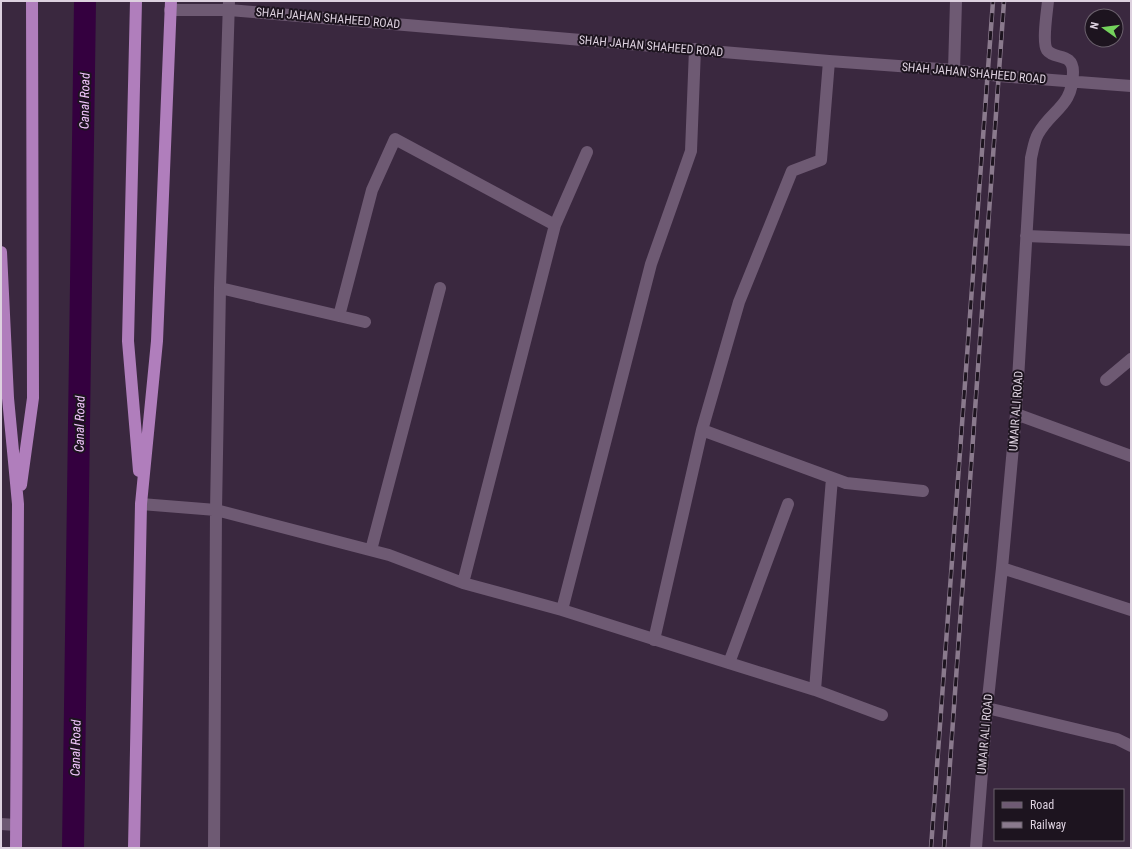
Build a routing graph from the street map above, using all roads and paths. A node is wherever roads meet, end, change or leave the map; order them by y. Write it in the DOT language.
graph roads {
  1 [pos="32,1"];
  2 [pos="136,1"];
  3 [pos="956,1"];
  4 [pos="1048,1"];
  5 [pos="171,5"];
  6 [pos="229,5"];
  7 [pos="695,49"];
  8 [pos="829,61"];
  9 [pos="954,70"];
  10 [pos="1072,82"];
  11 [pos="1131,86"];
  12 [pos="587,152"];
  13 [pos="555,225"];
  14 [pos="1026,236"];
  15 [pos="1131,240"];
  16 [pos="1,252"];
  17 [pos="220,288"];
  18 [pos="440,288"];
  19 [pos="339,316"];
  20 [pos="365,322"];
  21 [pos="1131,359"];
  22 [pos="1106,380"];
  23 [pos="1016,414"];
  24 [pos="702,430"];
  25 [pos="1131,456"];
  26 [pos="832,478"];
  27 [pos="923,491"];
  28 [pos="18,504"];
  29 [pos="141,504"];
  30 [pos="788,504"];
  31 [pos="216,510"];
  32 [pos="371,550"];
  33 [pos="1002,568"];
  34 [pos="462,583"];
  35 [pos="562,610"];
  36 [pos="1131,610"];
  37 [pos="654,640"];
  38 [pos="729,663"];
  39 [pos="815,690"];
  40 [pos="987,708"];
  41 [pos="882,715"];
  42 [pos="1131,746"];
  43 [pos="1,824"];
  44 [pos="16,825"];
  45 [pos="16,848"];
  46 [pos="134,848"];
  47 [pos="214,848"];
  48 [pos="976,848"];
  1 -- 28 [label="highway"];
  2 -- 29 [label="highway"];
  3 -- 9 [label="street"];
  4 -- 10 [label="street, UMAIR ALI ROAD"];
  5 -- 6 [label="street, SHAH JAHAN SHAHEED ROAD"];
  5 -- 29 [label="highway"];
  6 -- 7 [label="street, SHAH JAHAN SHAHEED ROAD"];
  6 -- 17 [label="street"];
  7 -- 8 [label="street, SHAH JAHAN SHAHEED ROAD"];
  7 -- 35 [label="street"];
  8 -- 9 [label="street, SHAH JAHAN SHAHEED ROAD"];
  8 -- 24 [label="street"];
  9 -- 10 [label="street, SHAH JAHAN SHAHEED ROAD"];
  10 -- 11 [label="street, SHAH JAHAN SHAHEED ROAD"];
  10 -- 14 [label="street, UMAIR ALI ROAD"];
  12 -- 13 [label="street"];
  13 -- 19 [label="street"];
  13 -- 34 [label="street"];
  14 -- 15 [label="street"];
  14 -- 23 [label="street, UMAIR ALI ROAD"];
  16 -- 28 [label="highway"];
  17 -- 19 [label="street"];
  17 -- 31 [label="street"];
  18 -- 32 [label="street"];
  19 -- 20 [label="street"];
  21 -- 22 [label="street"];
  23 -- 25 [label="street"];
  23 -- 33 [label="street, UMAIR ALI ROAD"];
  24 -- 26 [label="street"];
  24 -- 37 [label="street"];
  26 -- 27 [label="street"];
  26 -- 39 [label="street"];
  28 -- 44 [label="highway"];
  29 -- 31 [label="street"];
  29 -- 46 [label="highway"];
  30 -- 38 [label="street"];
  31 -- 32 [label="street"];
  31 -- 47 [label="street"];
  32 -- 34 [label="street"];
  33 -- 36 [label="street"];
  33 -- 40 [label="street, UMAIR ALI ROAD"];
  34 -- 35 [label="street"];
  35 -- 37 [label="street"];
  37 -- 38 [label="street"];
  38 -- 39 [label="street"];
  39 -- 41 [label="street"];
  40 -- 42 [label="street"];
  40 -- 48 [label="street, UMAIR ALI ROAD"];
  43 -- 44 [label="street"];
  44 -- 45 [label="highway"];
}
